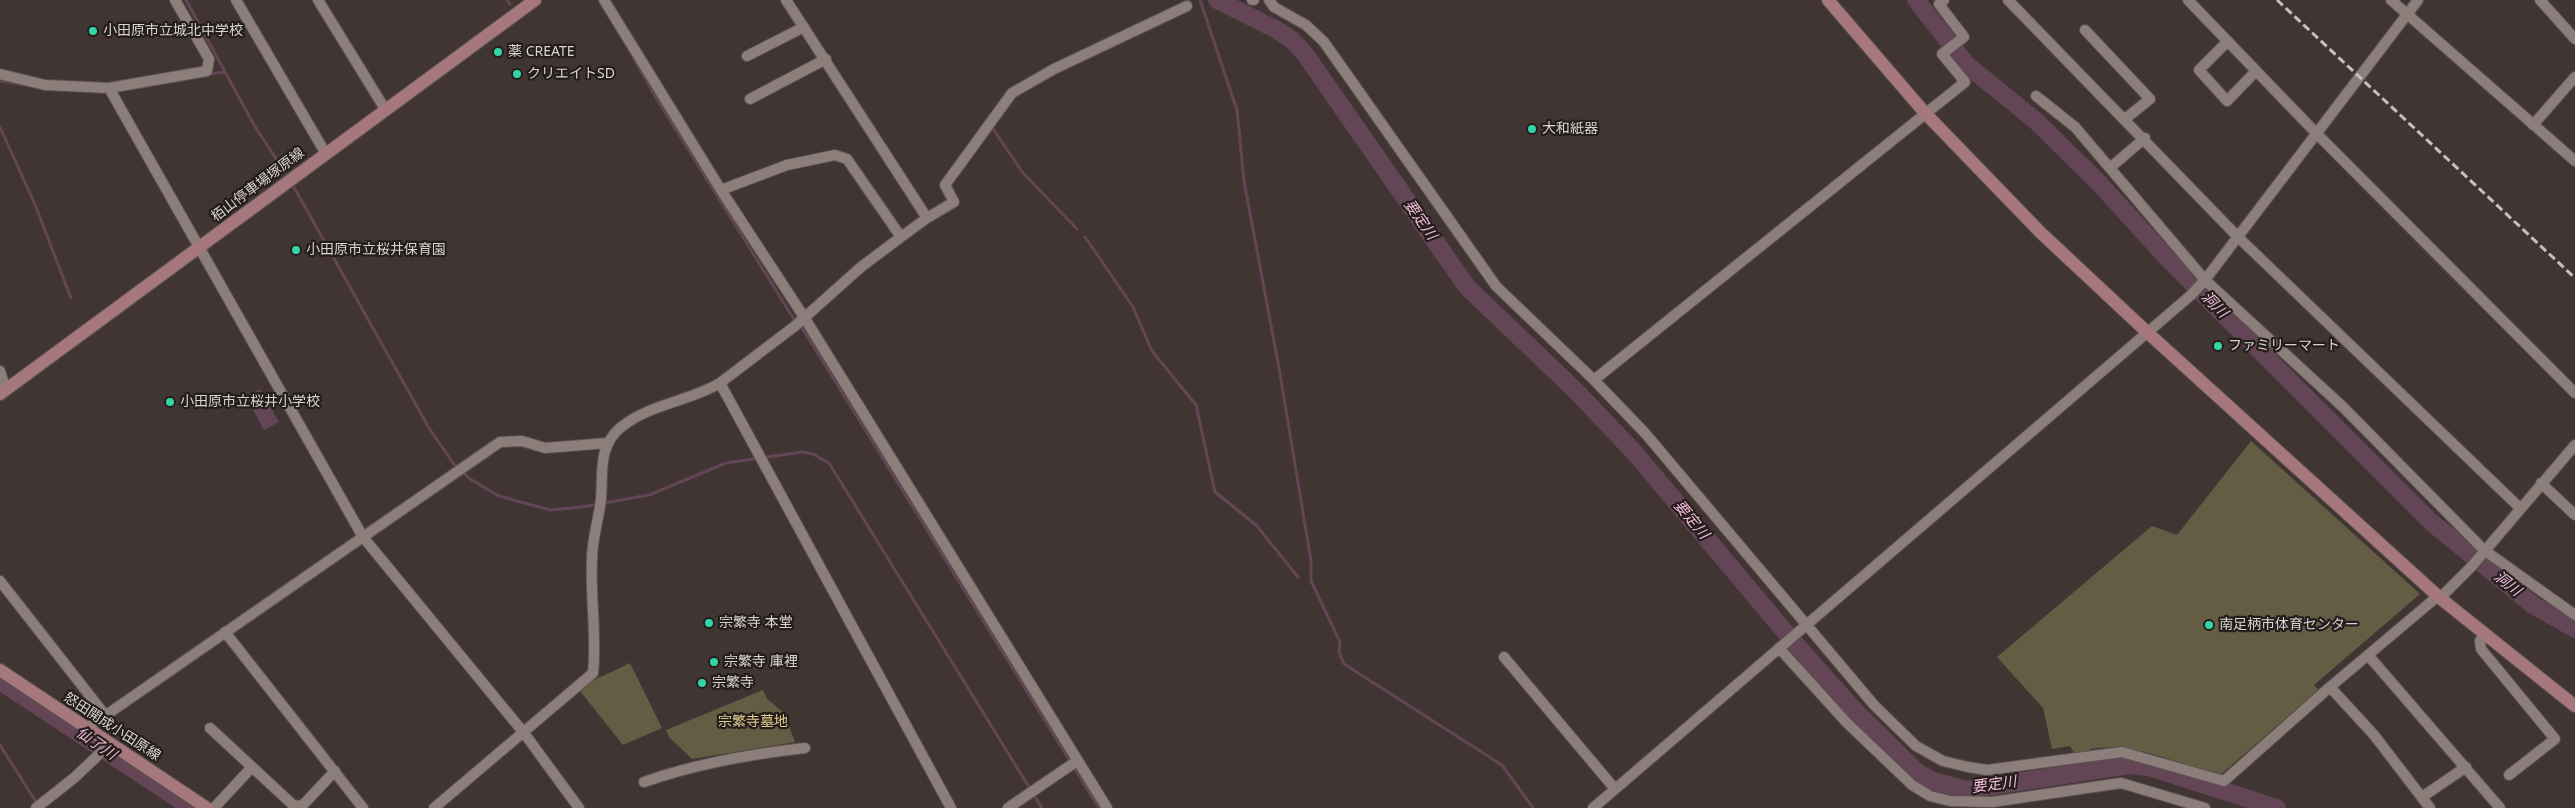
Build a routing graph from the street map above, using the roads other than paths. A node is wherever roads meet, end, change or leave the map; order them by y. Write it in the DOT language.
graph roads {
  1 [pos="175,0"];
  2 [pos="236,0"];
  3 [pos="318,0"];
  4 [pos="535,0"];
  5 [pos="604,0"];
  6 [pos="786,0"];
  7 [pos="1269,0"];
  8 [pos="1828,0"];
  9 [pos="1944,0"];
  10 [pos="2008,0"];
  11 [pos="2188,0"];
  12 [pos="2391,0"];
  13 [pos="2418,0"];
  14 [pos="2540,0"];
  15 [pos="1187,6"];
  16 [pos="2406,14"];
  17 [pos="804,26"];
  18 [pos="2084,30"];
  19 [pos="2575,39"];
  20 [pos="2228,41"];
  21 [pos="747,56"];
  22 [pos="826,59"];
  23 [pos="2256,72"];
  24 [pos="0,74"];
  25 [pos="2575,77"];
  26 [pos="109,88"];
  27 [pos="2036,96"];
  28 [pos="750,99"];
  29 [pos="385,109"];
  30 [pos="1925,113"];
  31 [pos="2125,119"];
  32 [pos="2533,125"];
  33 [pos="2316,133"];
  34 [pos="2144,138"];
  35 [pos="326,154"];
  36 [pos="2575,161"];
  37 [pos="2112,167"];
  38 [pos="721,190"];
  39 [pos="927,218"];
  40 [pos="2237,236"];
  41 [pos="901,237"];
  42 [pos="199,247"];
  43 [pos="2204,281"];
  44 [pos="800,321"];
  45 [pos="2148,333"];
  46 [pos="0,371"];
  47 [pos="1594,380"];
  48 [pos="720,383"];
  49 [pos="3,392"];
  50 [pos="2575,393"];
  51 [pos="608,443"];
  52 [pos="2575,446"];
  53 [pos="2541,483"];
  54 [pos="2520,508"];
  55 [pos="2575,515"];
  56 [pos="363,537"];
  57 [pos="2483,552"];
  58 [pos="0,582"];
  59 [pos="2439,597"];
  60 [pos="2575,615"];
  61 [pos="1802,628"];
  62 [pos="225,632"];
  63 [pos="2484,634"];
  64 [pos="1780,647"];
  65 [pos="2368,655"];
  66 [pos="1504,657"];
  67 [pos="0,670"];
  68 [pos="2330,687"];
  69 [pos="2575,706"];
  70 [pos="105,715"];
  71 [pos="210,728"];
  72 [pos="86,729"];
  73 [pos="524,733"];
  74 [pos="109,745"];
  75 [pos="805,748"];
  76 [pos="1077,761"];
  77 [pos="252,767"];
  78 [pos="2466,767"];
  79 [pos="335,771"];
  80 [pos="2509,776"];
  81 [pos="644,782"];
  82 [pos="359,784"];
  83 [pos="1615,789"];
  84 [pos="350,791"];
  85 [pos="2422,797"];
  86 [pos="41,806"];
  87 [pos="207,808"];
  88 [pos="214,808"];
  89 [pos="363,808"];
  90 [pos="434,808"];
  91 [pos="579,808"];
  92 [pos="951,808"];
  93 [pos="1008,808"];
  94 [pos="1107,808"];
  95 [pos="1593,808"];
  96 [pos="2205,808"];
  97 [pos="2430,808"];
  98 [pos="2500,808"];
  1 -- 26 [label="street"];
  2 -- 35 [label="street"];
  3 -- 29 [label="street"];
  4 -- 29 [label="street, 栢山停車場塚原線"];
  5 -- 38 [label="street"];
  6 -- 17 [label="street"];
  7 -- 47 [label="street"];
  8 -- 30 [label="street"];
  9 -- 30 [label="street"];
  10 -- 31 [label="street"];
  11 -- 20 [label="street"];
  12 -- 16 [label="street"];
  13 -- 16 [label="street"];
  14 -- 19 [label="street"];
  15 -- 39 [label="street"];
  16 -- 32 [label="street"];
  16 -- 33 [label="street"];
  17 -- 21 [label="street"];
  17 -- 22 [label="street"];
  18 -- 31 [label="street"];
  20 -- 23 [label="street"];
  20 -- 23 [label="street"];
  22 -- 28 [label="street"];
  22 -- 39 [label="street"];
  23 -- 33 [label="street"];
  24 -- 26 [label="street"];
  25 -- 32 [label="street"];
  26 -- 42 [label="street"];
  27 -- 37 [label="street"];
  29 -- 35 [label="street, 栢山停車場塚原線"];
  30 -- 45 [label="street"];
  30 -- 47 [label="street"];
  31 -- 34 [label="street"];
  32 -- 36 [label="street"];
  33 -- 40 [label="street"];
  33 -- 50 [label="street"];
  34 -- 37 [label="street"];
  34 -- 40 [label="street"];
  35 -- 42 [label="street, 栢山停車場塚原線"];
  37 -- 43 [label="street"];
  38 -- 41 [label="street"];
  38 -- 44 [label="street"];
  39 -- 41 [label="street"];
  40 -- 43 [label="street"];
  40 -- 54 [label="street"];
  41 -- 44 [label="street"];
  42 -- 49 [label="street, 栢山停車場塚原線"];
  42 -- 56 [label="street"];
  43 -- 45 [label="street"];
  43 -- 57 [label="street"];
  44 -- 48 [label="street"];
  44 -- 76 [label="street"];
  45 -- 59 [label="street"];
  45 -- 61 [label="street"];
  46 -- 49 [label="street"];
  47 -- 61 [label="street"];
  48 -- 51 [label="street"];
  48 -- 92 [label="street"];
  51 -- 56 [label="street"];
  51 -- 73 [label="street"];
  52 -- 53 [label="street"];
  53 -- 54 [label="street"];
  53 -- 55 [label="street"];
  54 -- 57 [label="street"];
  56 -- 62 [label="street"];
  56 -- 73 [label="street"];
  57 -- 59 [label="street"];
  57 -- 60 [label="street"];
  58 -- 70 [label="street"];
  59 -- 63 [label="street"];
  59 -- 65 [label="street"];
  61 -- 64 [label="street"];
  61 -- 68 [label="street"];
  62 -- 70 [label="street"];
  62 -- 79 [label="street"];
  63 -- 69 [label="street"];
  63 -- 80 [label="street"];
  64 -- 83 [label="street"];
  64 -- 96 [label="street"];
  65 -- 68 [label="street"];
  65 -- 78 [label="street"];
  66 -- 83 [label="street"];
  67 -- 72 [label="street, 怒田開成小田原線"];
  68 -- 85 [label="street"];
  70 -- 72 [label="street"];
  71 -- 77 [label="street"];
  72 -- 74 [label="street, 怒田開成小田原線"];
  73 -- 90 [label="street"];
  73 -- 91 [label="street"];
  74 -- 86 [label="street"];
  74 -- 87 [label="street, 怒田開成小田原線"];
  75 -- 81 [label="street"];
  76 -- 93 [label="street"];
  76 -- 94 [label="street"];
  77 -- 79 [label="street"];
  77 -- 88 [label="street"];
  78 -- 85 [label="street"];
  78 -- 98 [label="street"];
  79 -- 84 [label="street"];
  82 -- 84 [label="street"];
  83 -- 95 [label="street"];
  84 -- 89 [label="street"];
  85 -- 97 [label="street"];
}
